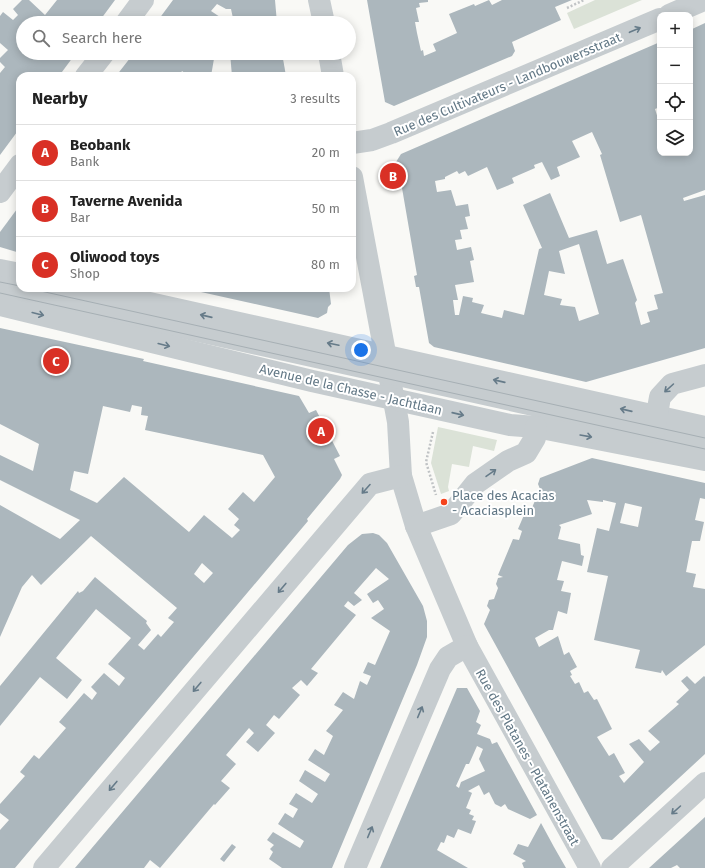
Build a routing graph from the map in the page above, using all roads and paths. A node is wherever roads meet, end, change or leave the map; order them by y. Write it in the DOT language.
graph roads {
  1 [pos="143,0"];
  2 [pos="320,0"];
  3 [pos="584,0"];
  4 [pos="704,0"];
  5 [pos="567,8"];
  6 [pos="676,12"];
  7 [pos="131,16"];
  8 [pos="323,16"];
  9 [pos="657,20"];
  10 [pos="99,60"];
  11 [pos="331,60"];
  12 [pos="89,72"];
  13 [pos="333,72"];
  14 [pos="356,142"];
  15 [pos="16,170"];
  16 [pos="0,192"];
  17 [pos="356,199"];
  18 [pos="0,270"];
  19 [pos="16,273"];
  20 [pos="0,287"];
  21 [pos="16,290"];
  22 [pos="25,292"];
  23 [pos="98,292"];
  24 [pos="0,305"];
  25 [pos="386,364"];
  26 [pos="705,374"];
  27 [pos="393,399"];
  28 [pos="536,427"];
  29 [pos="705,427"];
  30 [pos="434,429"];
  31 [pos="654,432"];
  32 [pos="705,443"];
  33 [pos="705,460"];
  34 [pos="401,476"];
  35 [pos="438,500"];
  36 [pos="416,526"];
  37 [pos="467,646"];
  38 [pos="705,783"];
  39 [pos="44,868"];
  40 [pos="355,868"];
  41 [pos="590,868"];
  42 [pos="612,868"];
  1 -- 7 [label="street"];
  2 -- 8 [label="street"];
  3 -- 5 [label="path"];
  4 -- 6 [label="street"];
  14 -- 9 [label="street, Rue des Cultivateurs - Landbouwersstraat, one-way"];
  10 -- 12 [label="street"];
  11 -- 13 [label="street"];
  15 -- 16 [label="street"];
  17 -- 25 [label="street"];
  18 -- 19 [label="street"];
  20 -- 21 [label="street, Avenue de la Chasse - Jachtlaan"];
  22 -- 25 [label="street, Avenue de la Chasse - Jachtlaan"];
  25 -- 23 [label="street, Avenue de la Chasse - Jachtlaan, one-way"];
  24 -- 27 [label="street, Avenue de la Chasse - Jachtlaan, one-way"];
  25 -- 27 [label="street"];
  25 -- 31 [label="street, Avenue de la Chasse - Jachtlaan"];
  26 -- 31 [label="street, one-way"];
  27 -- 28 [label="street, Avenue de la Chasse - Jachtlaan, one-way"];
  27 -- 34 [label="street"];
  28 -- 31 [label="street, Avenue de la Chasse - Jachtlaan, one-way"];
  36 -- 28 [label="street, one-way"];
  29 -- 31 [label="street, Avenue de la Chasse - Jachtlaan"];
  30 -- 35 [label="path"];
  31 -- 32 [label="street, Avenue de la Chasse - Jachtlaan"];
  31 -- 33 [label="street, Avenue de la Chasse - Jachtlaan"];
  34 -- 36 [label="street"];
  34 -- 39 [label="street, one-way"];
  36 -- 37 [label="street"];
  40 -- 37 [label="street, one-way"];
  37 -- 41 [label="street, Rue des Platanes - Platanenstraat"];
  38 -- 42 [label="street, one-way"];
}
